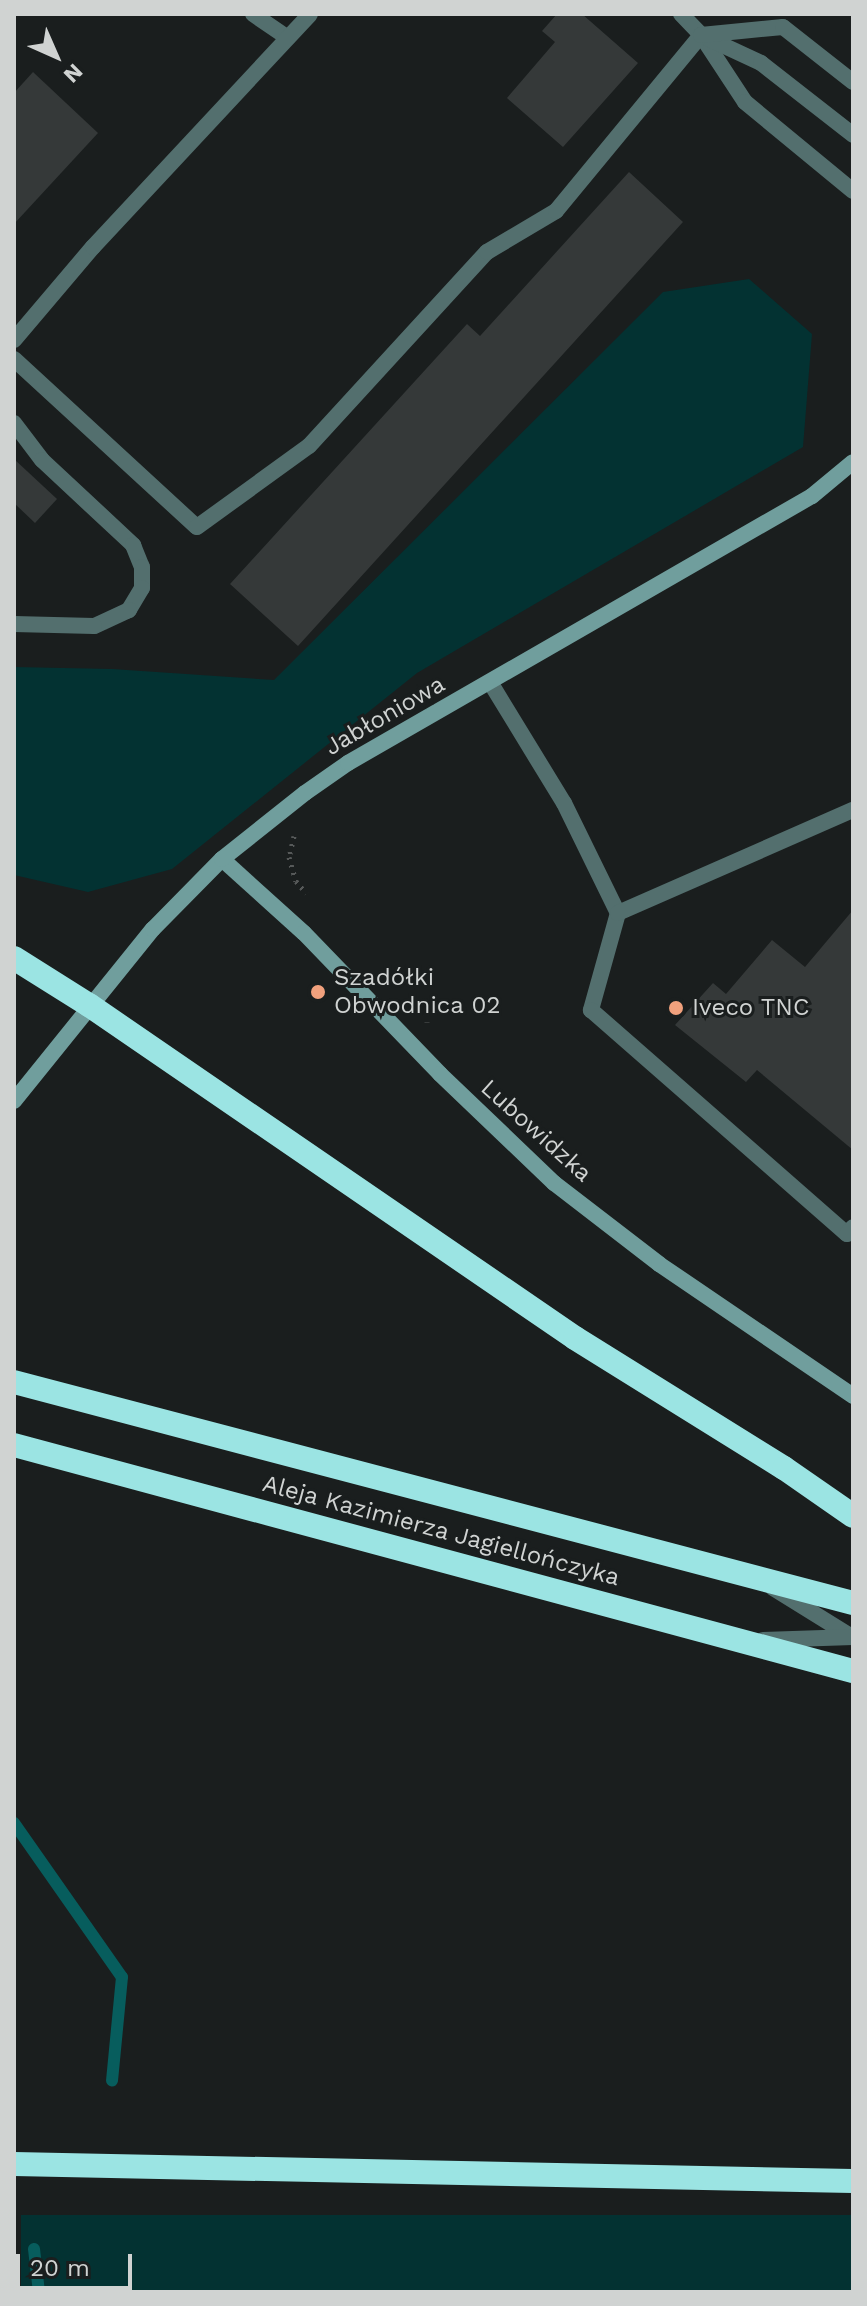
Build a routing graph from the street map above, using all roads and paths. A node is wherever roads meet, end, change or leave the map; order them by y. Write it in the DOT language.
graph roads {
  1 [pos="253,14"];
  2 [pos="310,14"];
  3 [pos="681,14"];
  4 [pos="701,35"];
  5 [pos="288,38"];
  6 [pos="853,82"];
  7 [pos="853,135"];
  8 [pos="853,191"];
  9 [pos="14,340"];
  10 [pos="14,359"];
  11 [pos="14,423"];
  12 [pos="853,462"];
  13 [pos="14,624"];
  14 [pos="490,682"];
  15 [pos="853,810"];
  16 [pos="299,828"];
  17 [pos="222,859"];
  18 [pos="312,900"];
  19 [pos="618,913"];
  20 [pos="14,958"];
  21 [pos="402,999"];
  22 [pos="89,1005"];
  23 [pos="437,1033"];
  24 [pos="14,1101"];
  25 [pos="853,1227"];
  26 [pos="14,1382"];
  27 [pos="853,1396"];
  28 [pos="14,1445"];
  29 [pos="853,1516"];
  30 [pos="756,1577"];
  31 [pos="853,1603"];
  32 [pos="853,1637"];
  33 [pos="739,1641"];
  34 [pos="853,1671"];
  35 [pos="14,2164"];
  36 [pos="853,2181"];
  1 -- 5 [label="lane"];
  2 -- 5 [label="lane"];
  3 -- 4 [label="lane"];
  4 -- 6 [label="lane"];
  4 -- 7 [label="lane"];
  4 -- 8 [label="lane"];
  4 -- 10 [label="lane"];
  5 -- 9 [label="lane"];
  11 -- 13 [label="lane"];
  12 -- 14 [label="street, Jabłoniowa"];
  14 -- 17 [label="street, Jabłoniowa"];
  14 -- 19 [label="lane"];
  15 -- 19 [label="lane"];
  16 -- 18 [label="path"];
  17 -- 22 [label="street, Jabłoniowa"];
  17 -- 27 [label="street, Lubowidzka"];
  19 -- 25 [label="lane"];
  20 -- 22 [label="highway"];
  21 -- 23 [label="path"];
  22 -- 24 [label="street, Jabłoniowa"];
  22 -- 29 [label="highway"];
  26 -- 30 [label="highway, Aleja Kazimierza Jagiellończyka"];
  28 -- 33 [label="highway, Aleja Kazimierza Jagiellończyka"];
  30 -- 31 [label="highway, Aleja Kazimierza Jagiellończyka"];
  30 -- 32 [label="lane"];
  32 -- 33 [label="lane"];
  33 -- 34 [label="highway, Aleja Kazimierza Jagiellończyka"];
  35 -- 36 [label="highway"];
}
